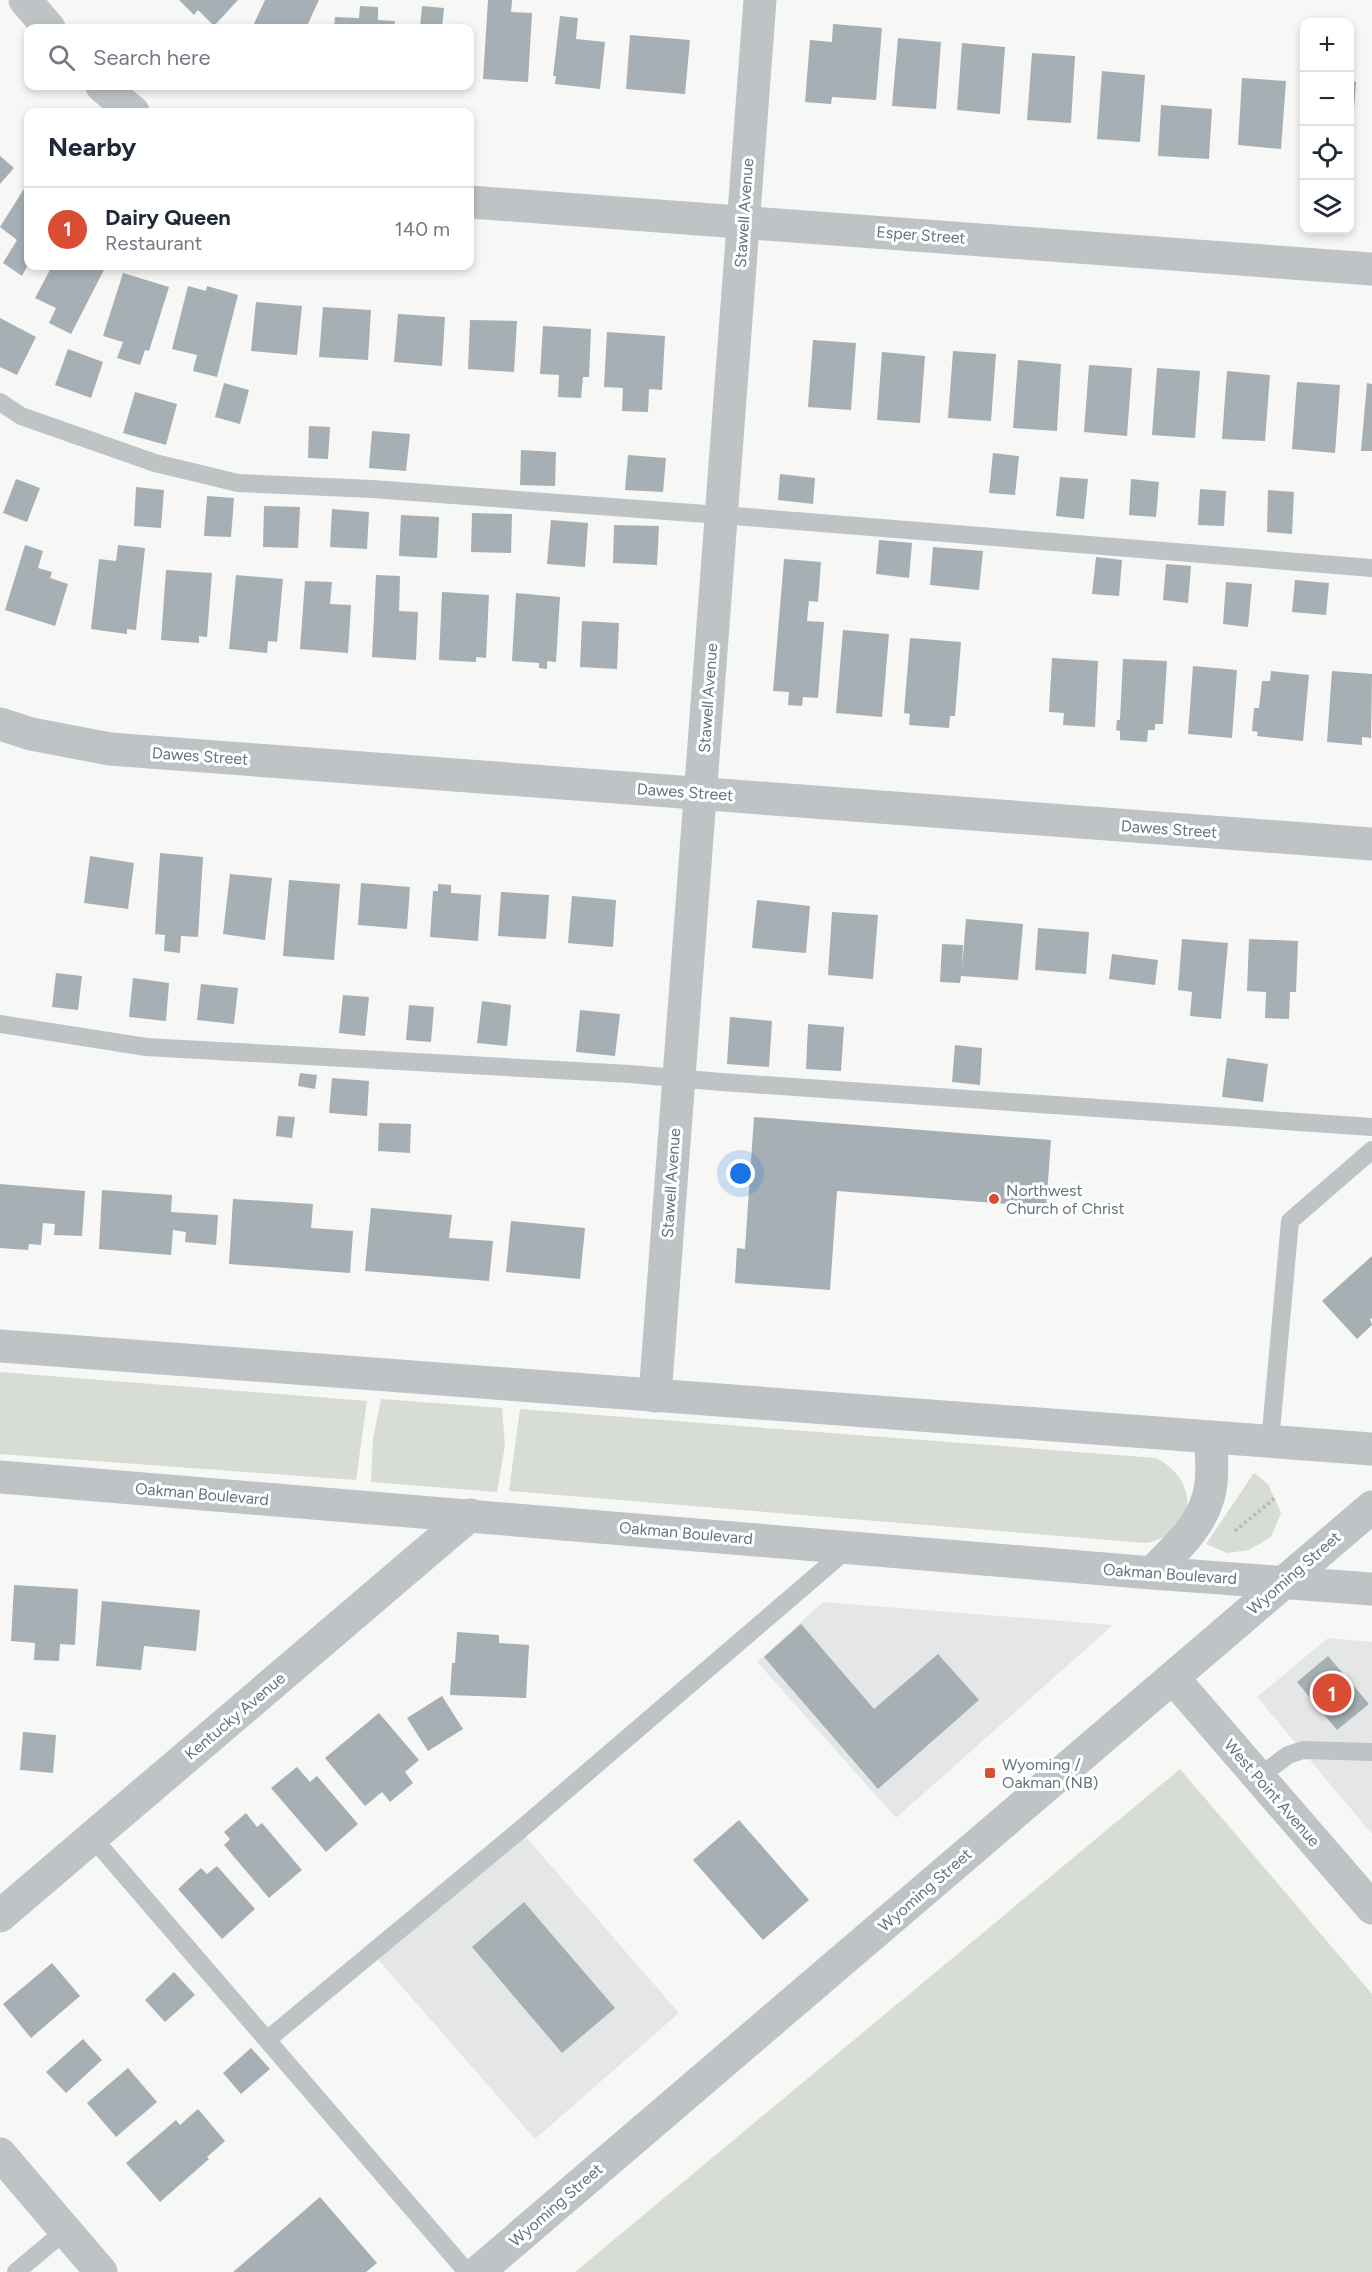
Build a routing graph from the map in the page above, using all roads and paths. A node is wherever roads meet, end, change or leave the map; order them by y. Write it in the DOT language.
graph roads {
  1 [pos="24,0"];
  2 [pos="760,0"];
  3 [pos="45,24"];
  4 [pos="107,90"];
  5 [pos="128,108"];
  6 [pos="474,202"];
  7 [pos="743,222"];
  8 [pos="1372,269"];
  9 [pos="0,402"];
  10 [pos="721,515"];
  11 [pos="1372,568"];
  12 [pos="0,724"];
  13 [pos="700,794"];
  14 [pos="1372,844"];
  15 [pos="0,1024"];
  16 [pos="679,1079"];
  17 [pos="1372,1127"];
  18 [pos="1372,1150"];
  19 [pos="0,1346"];
  20 [pos="655,1396"];
  21 [pos="1211,1437"];
  22 [pos="1270,1442"];
  23 [pos="1372,1449"];
  24 [pos="0,1477"];
  25 [pos="1276,1497"];
  26 [pos="1372,1507"];
  27 [pos="470,1515"];
  28 [pos="1232,1534"];
  29 [pos="850,1547"];
  30 [pos="1152,1573"];
  31 [pos="1284,1582"];
  32 [pos="1372,1589"];
  33 [pos="1173,1678"];
  34 [pos="1372,1752"];
  35 [pos="1259,1777"];
  36 [pos="92,1837"];
  37 [pos="1372,1908"];
  38 [pos="0,1916"];
  39 [pos="267,2040"];
  40 [pos="0,2154"];
  41 [pos="65,2231"];
  42 [pos="16,2272"];
  43 [pos="101,2272"];
  44 [pos="467,2272"];
  45 [pos="478,2272"];
  1 -- 3 [label="street"];
  2 -- 7 [label="street, Stawell Avenue"];
  4 -- 5 [label="street"];
  6 -- 7 [label="street, Esper Street"];
  7 -- 8 [label="street, Esper Street"];
  7 -- 10 [label="street, Stawell Avenue"];
  9 -- 10 [label="lane"];
  10 -- 11 [label="lane"];
  10 -- 13 [label="street, Stawell Avenue"];
  12 -- 13 [label="street, Dawes Street"];
  13 -- 14 [label="street, Dawes Street"];
  13 -- 16 [label="street, Stawell Avenue"];
  15 -- 16 [label="lane"];
  16 -- 17 [label="lane"];
  16 -- 20 [label="street, Stawell Avenue"];
  18 -- 22 [label="lane"];
  19 -- 20 [label="street"];
  20 -- 21 [label="street"];
  21 -- 22 [label="street"];
  21 -- 30 [label="street"];
  22 -- 23 [label="street"];
  24 -- 27 [label="street, Oakman Boulevard"];
  25 -- 28 [label="path"];
  26 -- 31 [label="street, Wyoming Street"];
  27 -- 29 [label="street, Oakman Boulevard"];
  27 -- 36 [label="street, Kentucky Avenue"];
  29 -- 30 [label="street, Oakman Boulevard"];
  29 -- 39 [label="lane"];
  30 -- 31 [label="street, Oakman Boulevard"];
  31 -- 32 [label="street, Oakman Boulevard"];
  31 -- 33 [label="street, Wyoming Street"];
  33 -- 35 [label="street, West Point Avenue"];
  33 -- 45 [label="street, Wyoming Street"];
  34 -- 35 [label="lane"];
  35 -- 37 [label="street, West Point Avenue"];
  36 -- 38 [label="street, Kentucky Avenue"];
  36 -- 39 [label="lane"];
  39 -- 44 [label="lane"];
  40 -- 41 [label="street"];
  41 -- 42 [label="lane"];
  41 -- 43 [label="street"];
}
